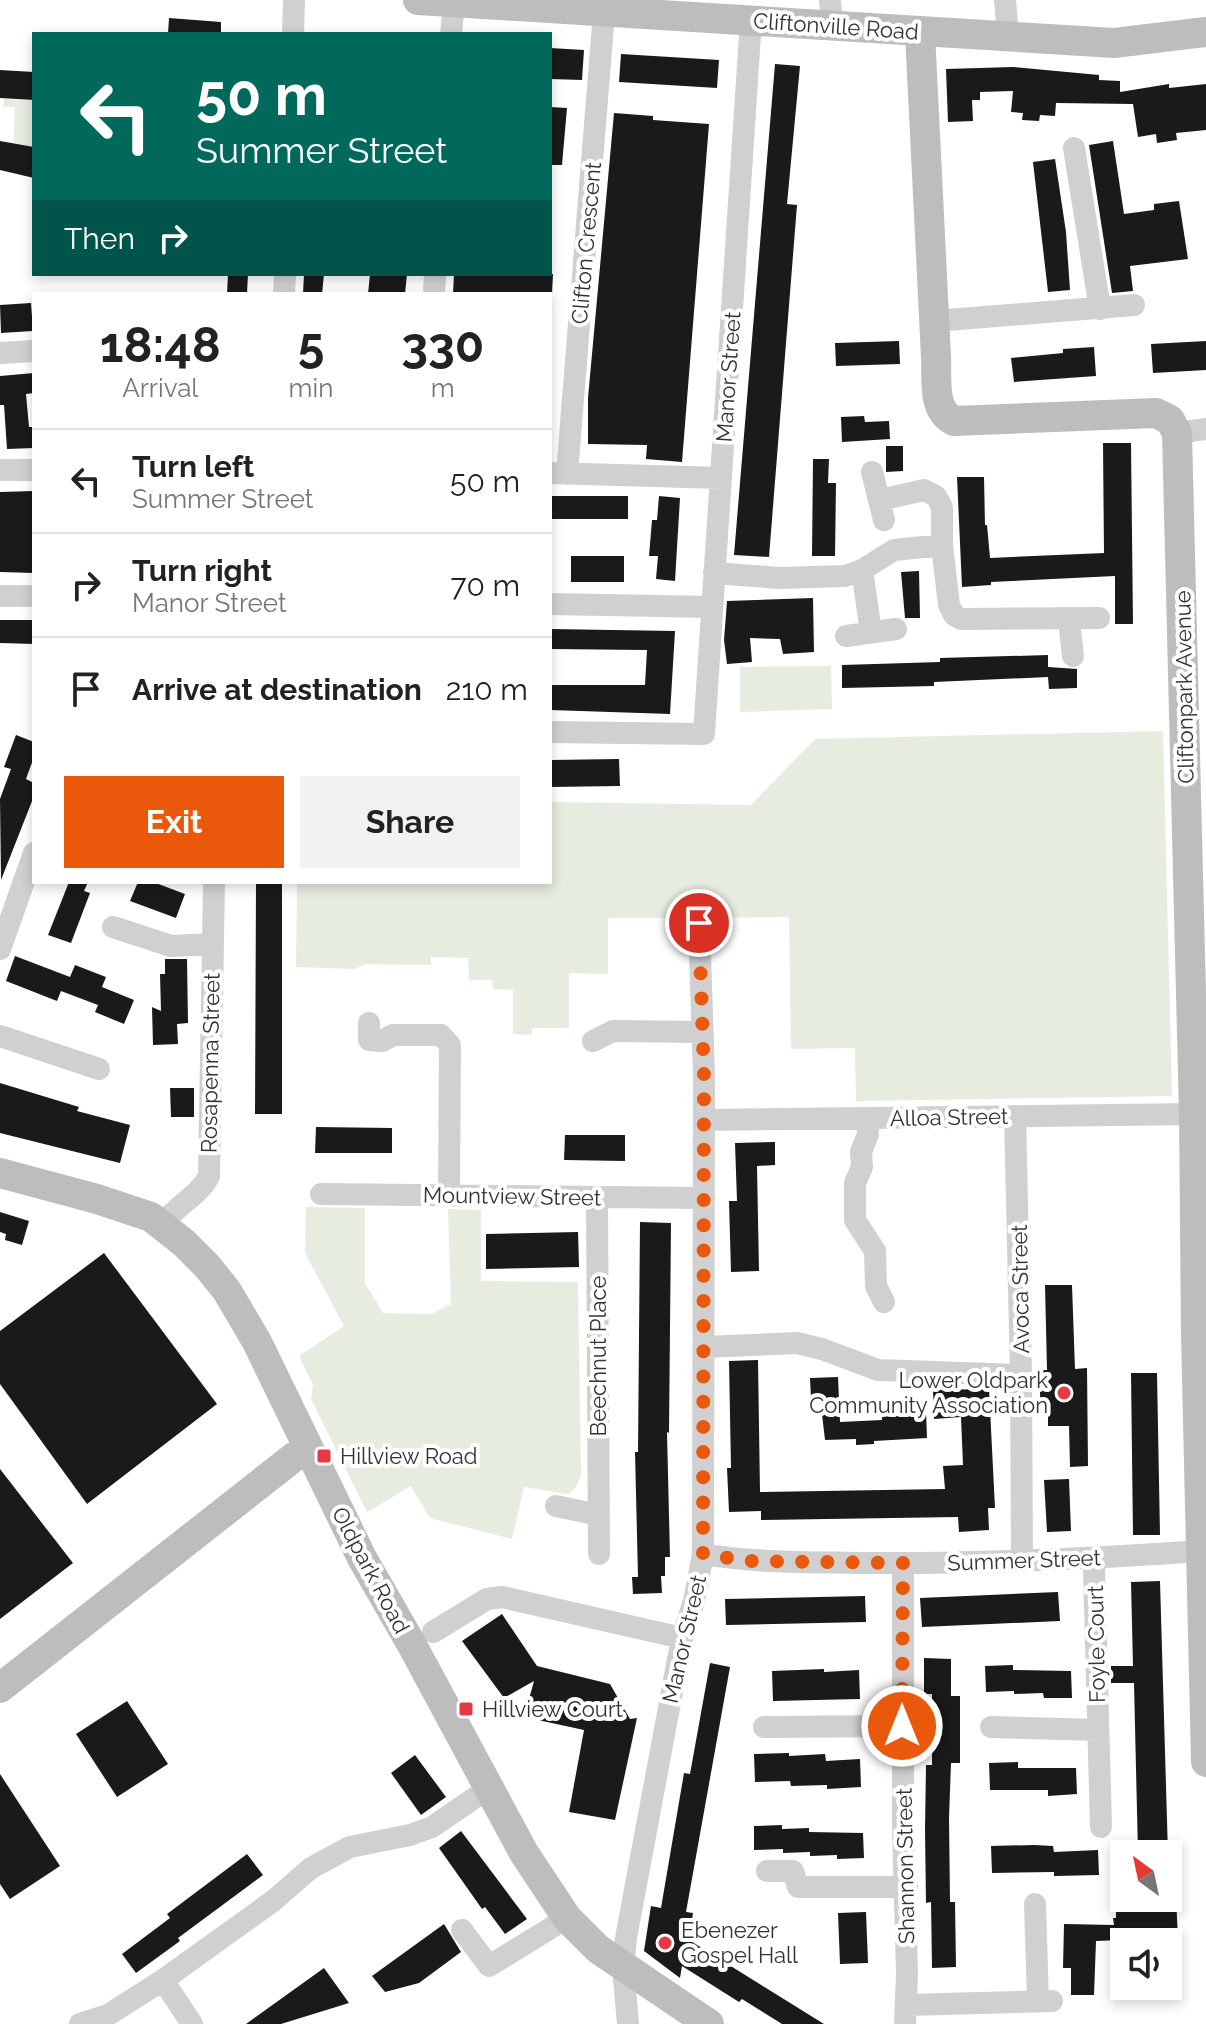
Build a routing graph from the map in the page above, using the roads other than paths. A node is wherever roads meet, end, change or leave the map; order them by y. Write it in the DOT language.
graph roads {
  1 [pos="294,0"];
  2 [pos="418,0"];
  3 [pos="1005,0"];
  4 [pos="454,2"];
  5 [pos="535,4"];
  6 [pos="604,12"];
  7 [pos="831,13"];
  8 [pos="751,20"];
  9 [pos="293,32"];
  10 [pos="451,32"];
  11 [pos="1206,32"];
  12 [pos="920,33"];
  13 [pos="1008,36"];
  14 [pos="1074,148"];
  15 [pos="1134,305"];
  16 [pos="1100,309"];
  17 [pos="935,321"];
  18 [pos="32,351"];
  19 [pos="0,353"];
  20 [pos="1192,431"];
  21 [pos="0,470"];
  22 [pos="32,470"];
  23 [pos="872,472"];
  24 [pos="559,474"];
  25 [pos="721,478"];
  26 [pos="942,545"];
  27 [pos="862,570"];
  28 [pos="714,573"];
  29 [pos="0,596"];
  30 [pos="32,596"];
  31 [pos="552,604"];
  32 [pos="712,607"];
  33 [pos="1099,618"];
  34 [pos="1069,620"];
  35 [pos="896,629"];
  36 [pos="871,632"];
  37 [pos="846,636"];
  38 [pos="1073,656"];
  39 [pos="552,732"];
  40 [pos="32,859"];
  41 [pos="214,884"];
  42 [pos="699,923"];
  43 [pos="113,927"];
  44 [pos="212,944"];
  45 [pos="0,949"];
  46 [pos="369,1023"];
  47 [pos="702,1032"];
  48 [pos="0,1036"];
  49 [pos="593,1041"];
  50 [pos="1199,1052"];
  51 [pos="99,1069"];
  52 [pos="1194,1114"];
  53 [pos="1015,1116"];
  54 [pos="867,1119"];
  55 [pos="704,1120"];
  56 [pos="0,1173"];
  57 [pos="321,1194"];
  58 [pos="449,1194"];
  59 [pos="597,1198"];
  60 [pos="704,1198"];
  61 [pos="162,1225"];
  62 [pos="884,1302"];
  63 [pos="704,1347"];
  64 [pos="1021,1375"];
  65 [pos="309,1449"];
  66 [pos="556,1506"];
  67 [pos="599,1515"];
  68 [pos="1202,1551"];
  69 [pos="599,1554"];
  70 [pos="703,1554"];
  71 [pos="1097,1559"];
  72 [pos="1022,1560"];
  73 [pos="903,1563"];
  74 [pos="433,1632"];
  75 [pos="682,1638"];
  76 [pos="0,1688"];
  77 [pos="902,1726"];
  78 [pos="764,1727"];
  79 [pos="991,1727"];
  80 [pos="1098,1730"];
  81 [pos="1206,1762"];
  82 [pos="489,1788"];
  83 [pos="1101,1827"];
  84 [pos="767,1871"];
  85 [pos="907,1887"];
  86 [pos="1035,1904"];
  87 [pos="567,1918"];
  88 [pos="462,1930"];
  89 [pos="623,1967"];
  90 [pos="163,1980"];
  91 [pos="905,2014"];
  92 [pos="80,2024"];
  93 [pos="192,2024"];
  94 [pos="628,2024"];
  95 [pos="709,2024"];
  1 -- 9 [label="street"];
  2 -- 4 [label="street, Cliftonville Road"];
  3 -- 13 [label="street"];
  4 -- 5 [label="street, Cliftonville Road"];
  4 -- 10 [label="street"];
  5 -- 6 [label="street, Cliftonville Road"];
  6 -- 8 [label="street, Cliftonville Road"];
  6 -- 24 [label="street, Clifton Crescent"];
  7 -- 8 [label="street, Cliftonville Road"];
  7 -- 12 [label="street, Cliftonville Road"];
  8 -- 25 [label="street, Manor Street"];
  11 -- 13 [label="street, Cliftonville Road"];
  12 -- 13 [label="street, Cliftonville Road"];
  12 -- 17 [label="street, Cliftonpark Avenue"];
  14 -- 16 [label="street"];
  15 -- 16 [label="street"];
  16 -- 17 [label="street"];
  17 -- 20 [label="street, Cliftonpark Avenue"];
  18 -- 19 [label="street"];
  20 -- 50 [label="street, Cliftonpark Avenue"];
  21 -- 22 [label="street"];
  23 -- 26 [label="street"];
  24 -- 25 [label="street"];
  25 -- 28 [label="street, Manor Street"];
  26 -- 27 [label="street"];
  26 -- 34 [label="street"];
  27 -- 28 [label="street"];
  27 -- 36 [label="street"];
  28 -- 32 [label="street, Manor Street"];
  29 -- 30 [label="street"];
  31 -- 32 [label="street"];
  32 -- 39 [label="street, Manor Street"];
  33 -- 34 [label="street"];
  34 -- 38 [label="street"];
  35 -- 36 [label="street"];
  36 -- 37 [label="street"];
  40 -- 45 [label="street"];
  41 -- 44 [label="street, Rosapenna Street"];
  42 -- 47 [label="street, Manor Street"];
  43 -- 44 [label="street"];
  44 -- 61 [label="street, Rosapenna Street"];
  46 -- 58 [label="street"];
  47 -- 49 [label="street"];
  47 -- 55 [label="street, Manor Street"];
  48 -- 51 [label="street"];
  50 -- 52 [label="street, Cliftonpark Avenue"];
  52 -- 53 [label="street, Alloa Street"];
  52 -- 68 [label="street, Cliftonpark Avenue"];
  53 -- 54 [label="street, Alloa Street"];
  53 -- 64 [label="street, Avoca Street"];
  54 -- 55 [label="street, Alloa Street"];
  54 -- 62 [label="street"];
  55 -- 60 [label="street, Manor Street"];
  56 -- 61 [label="street, Oldpark Road"];
  57 -- 58 [label="street, Mountview Street"];
  58 -- 59 [label="street, Mountview Street"];
  59 -- 60 [label="street, Mountview Street"];
  59 -- 67 [label="street, Beechnut Place"];
  60 -- 63 [label="street, Manor Street"];
  61 -- 65 [label="street, Oldpark Road"];
  63 -- 64 [label="street"];
  63 -- 70 [label="street, Manor Street"];
  64 -- 72 [label="street, Avoca Street"];
  65 -- 76 [label="street"];
  65 -- 82 [label="street, Oldpark Road"];
  66 -- 67 [label="street"];
  67 -- 69 [label="street, Beechnut Place"];
  68 -- 71 [label="street, Summer Street"];
  68 -- 81 [label="street, Cliftonpark Avenue"];
  70 -- 73 [label="street, Summer Street"];
  70 -- 75 [label="street, Manor Street"];
  71 -- 72 [label="street, Summer Street"];
  71 -- 80 [label="street, Foyle Court"];
  72 -- 73 [label="street, Summer Street"];
  73 -- 77 [label="street, Shannon Street"];
  74 -- 75 [label="street"];
  75 -- 89 [label="street, Manor Street"];
  77 -- 78 [label="street"];
  77 -- 85 [label="street, Shannon Street"];
  79 -- 80 [label="street, Foyle Court"];
  80 -- 83 [label="street, Foyle Court"];
  82 -- 87 [label="street, Oldpark Road"];
  82 -- 90 [label="street"];
  84 -- 85 [label="street"];
  85 -- 91 [label="street, Shannon Street"];
  86 -- 91 [label="street"];
  87 -- 88 [label="street"];
  87 -- 89 [label="street, Oldpark Road"];
  89 -- 94 [label="street, Manor Street"];
  89 -- 95 [label="street, Oldpark Road"];
  90 -- 92 [label="street"];
  90 -- 93 [label="street"];
}
